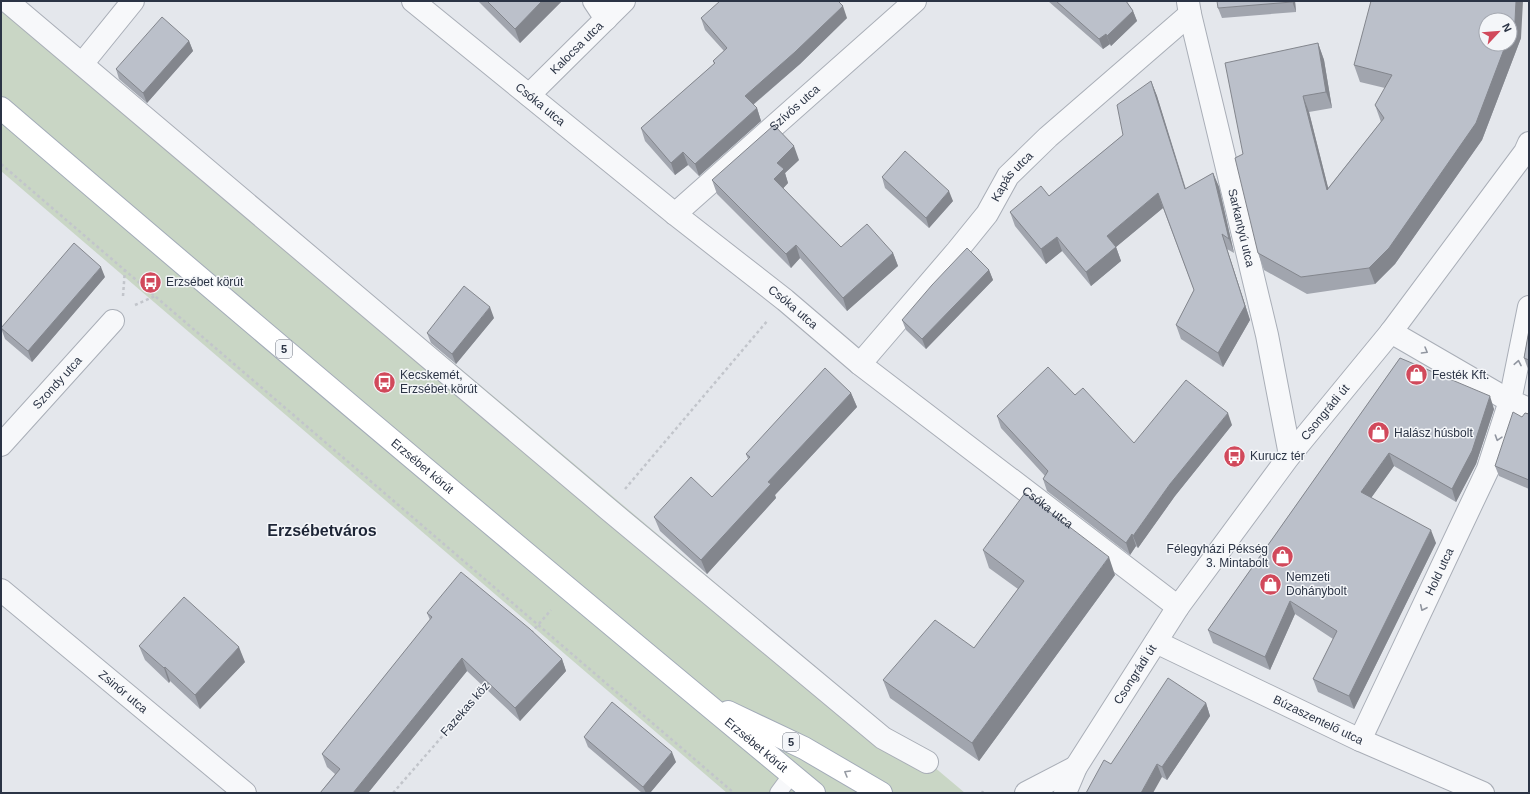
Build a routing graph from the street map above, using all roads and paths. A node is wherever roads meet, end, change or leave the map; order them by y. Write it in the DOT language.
graph roads {
  1 [pos="8,1"];
  2 [pos="133,1"];
  3 [pos="413,1"];
  4 [pos="594,1"];
  5 [pos="624,1"];
  6 [pos="915,1"];
  7 [pos="1189,8"];
  8 [pos="606,19"];
  9 [pos="82,64"];
  10 [pos="529,95"];
  11 [pos="1,108"];
  12 [pos="1528,154"];
  13 [pos="1,164"];
  14 [pos="675,214"];
  15 [pos="125,269"];
  16 [pos="155,296"];
  17 [pos="785,300"];
  18 [pos="1529,307"];
  19 [pos="121,311"];
  20 [pos="1391,332"];
  21 [pos="860,364"];
  22 [pos="1520,405"];
  23 [pos="1,444"];
  24 [pos="1290,455"];
  25 [pos="608,509"];
  26 [pos="569,588"];
  27 [pos="1,590"];
  28 [pos="1178,607"];
  29 [pos="538,625"];
  30 [pos="528,637"];
  31 [pos="1156,642"];
  32 [pos="486,685"];
  33 [pos="698,698"];
  34 [pos="1360,740"];
  35 [pos="927,762"];
  36 [pos="1076,767"];
  37 [pos="792,774"];
  38 [pos="245,793"];
  39 [pos="393,793"];
  40 [pos="734,793"];
  41 [pos="778,793"];
  42 [pos="814,793"];
  43 [pos="881,793"];
  44 [pos="1026,793"];
  45 [pos="1051,793"];
  46 [pos="1065,793"];
  47 [pos="1483,793"];
  1 -- 9 [label="street"];
  2 -- 9 [label="street"];
  3 -- 10 [label="street, Csóka utca"];
  4 -- 8 [label="street"];
  5 -- 8 [label="street, Kalocsa utca"];
  6 -- 14 [label="street, Szívós utca"];
  7 -- 21 [label="street, Kapás utca"];
  7 -- 24 [label="street, Sarkantyú utca"];
  8 -- 10 [label="street, Kalocsa utca"];
  9 -- 25 [label="street"];
  10 -- 14 [label="street, Csóka utca"];
  11 -- 26 [label="main road, Erzsébet körút / 5"];
  12 -- 20 [label="street, Csongrádi út"];
  13 -- 15 [label="path"];
  14 -- 17 [label="street, Csóka utca"];
  15 -- 16 [label="path"];
  15 -- 19 [label="path"];
  16 -- 19 [label="path"];
  16 -- 29 [label="path"];
  17 -- 21 [label="street, Csóka utca"];
  17 -- 25 [label="path"];
  22 -- 18 [label="street, Hold utca, one-way"];
  19 -- 23 [label="street, Szondy utca"];
  20 -- 22 [label="street, one-way"];
  20 -- 24 [label="street, Csongrádi út"];
  21 -- 28 [label="street, Csóka utca"];
  22 -- 34 [label="street, Hold utca, one-way"];
  24 -- 28 [label="street, Csongrádi út"];
  25 -- 35 [label="street"];
  26 -- 29 [label="path"];
  26 -- 33 [label="main road, Erzsébet körút / 5"];
  27 -- 38 [label="street, Zsinór utca"];
  28 -- 31 [label="street, Csongrádi út"];
  29 -- 30 [label="path"];
  29 -- 40 [label="path"];
  31 -- 34 [label="street, Búzaszentelő utca"];
  31 -- 36 [label="street, Csongrádi út"];
  32 -- 39 [label="path, Fazekas köz"];
  33 -- 37 [label="main road, Erzsébet körút / 5"];
  43 -- 33 [label="main road, Erzsébet körút / 5, one-way"];
  34 -- 47 [label="street, Búzaszentelő utca"];
  36 -- 44 [label="street, Csongrádi út"];
  36 -- 45 [label="street, Csongrádi út"];
  36 -- 46 [label="street, Csongrádi út"];
  37 -- 41 [label="lane"];
  37 -- 42 [label="main road, Erzsébet körút / 5"];
}
